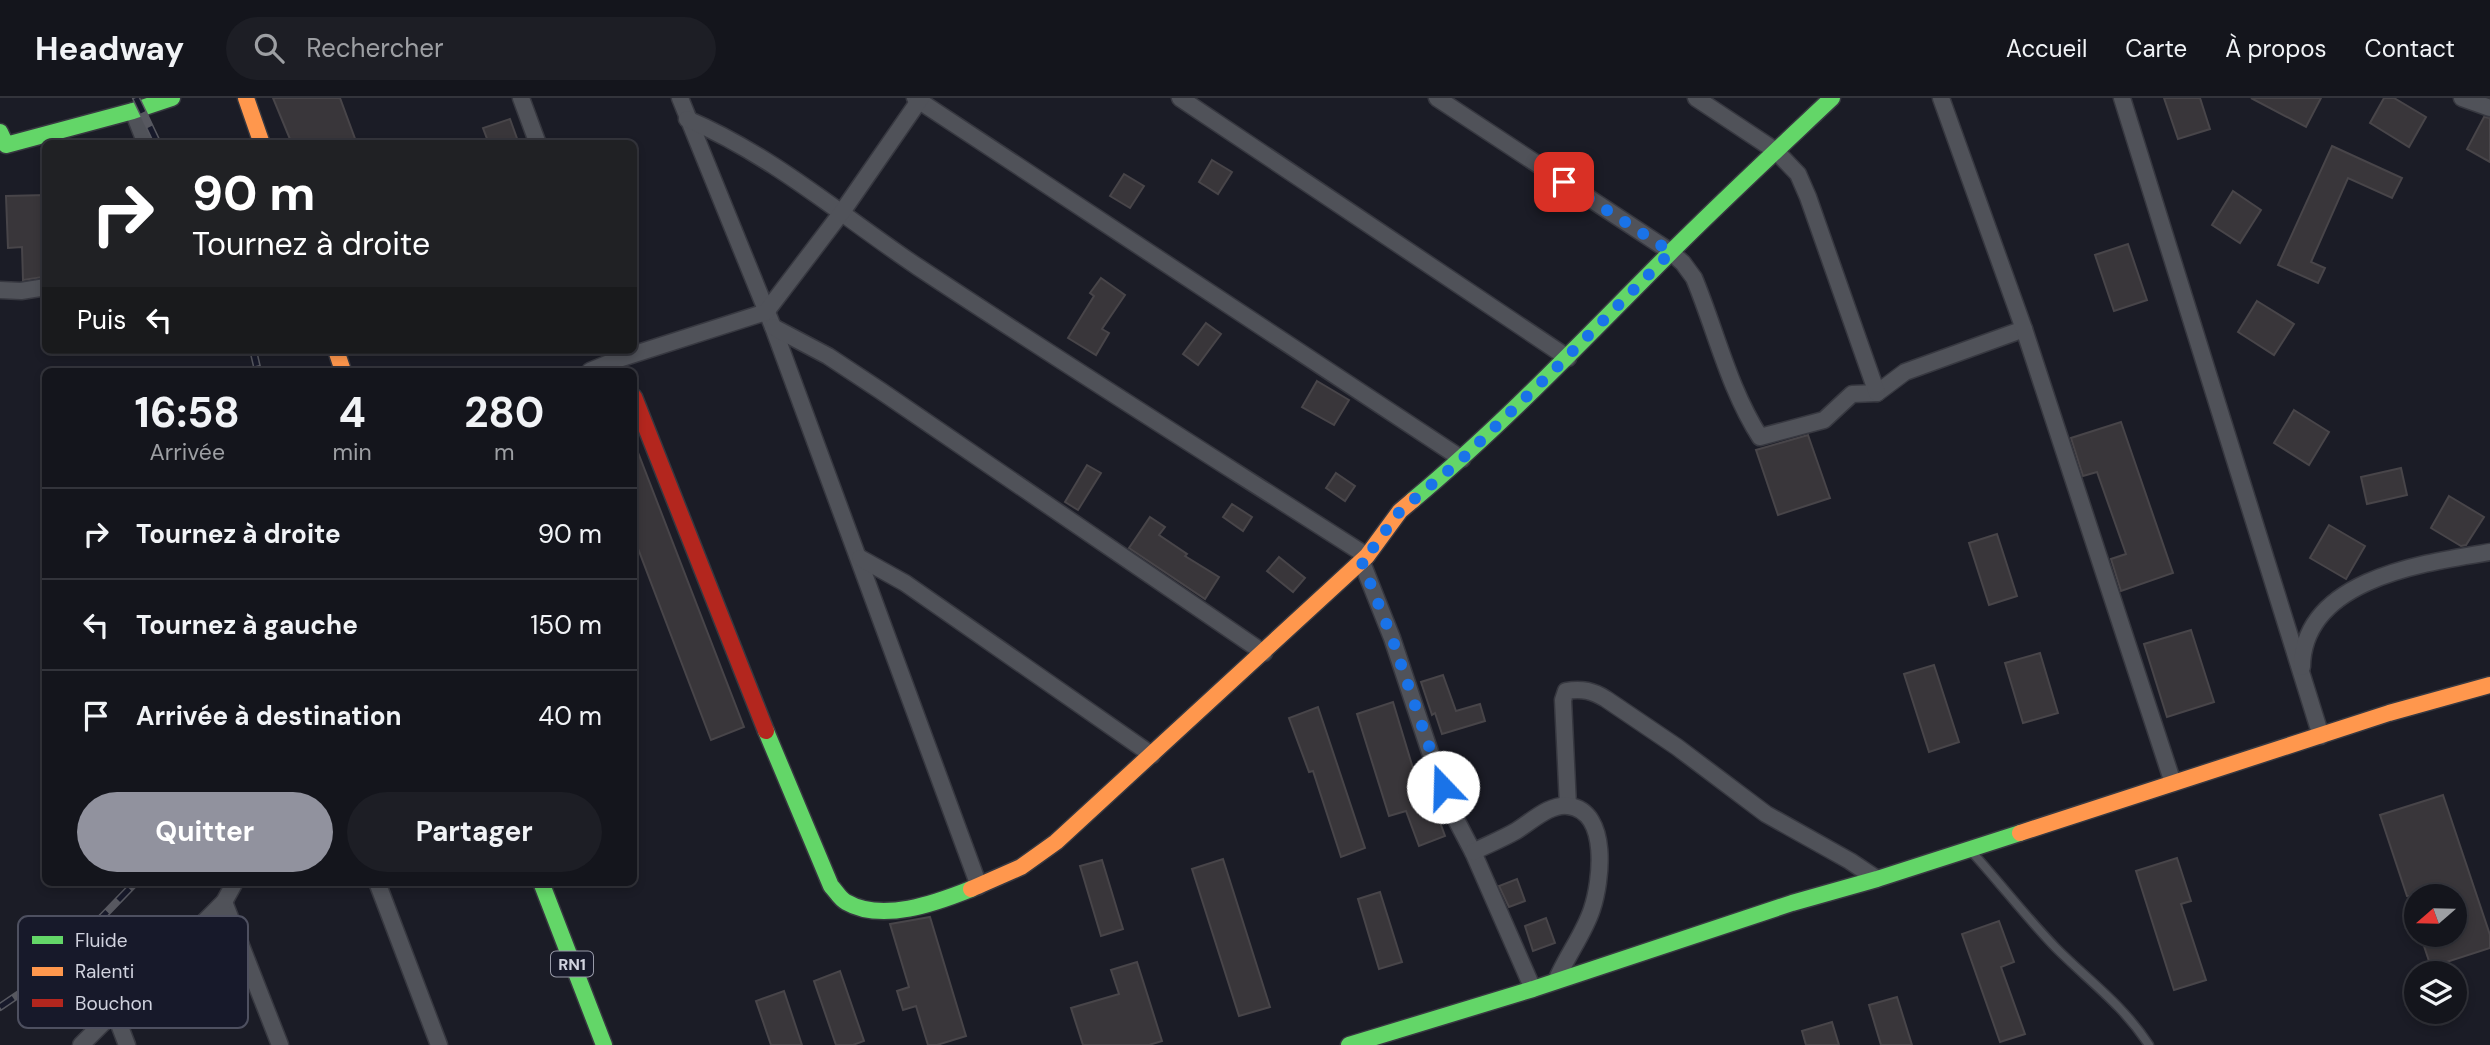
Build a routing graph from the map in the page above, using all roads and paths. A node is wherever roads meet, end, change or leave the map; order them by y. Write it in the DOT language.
graph roads {
  1 [pos="172,98"];
  2 [pos="246,98"];
  3 [pos="521,98"];
  4 [pos="680,98"];
  5 [pos="1180,98"];
  6 [pos="1437,98"];
  7 [pos="1696,98"];
  8 [pos="1832,98"];
  9 [pos="1941,98"];
  10 [pos="2122,98"];
  11 [pos="2462,98"];
  12 [pos="919,99"];
  13 [pos="2490,108"];
  14 [pos="133,111"];
  15 [pos="687,119"];
  16 [pos="2,140"];
  17 [pos="144,140"];
  18 [pos="261,140"];
  19 [pos="537,140"];
  20 [pos="1776,150"];
  21 [pos="842,212"];
  22 [pos="1671,252"];
  23 [pos="42,288"];
  24 [pos="0,290"];
  25 [pos="769,319"];
  26 [pos="2024,329"];
  27 [pos="1568,358"];
  28 [pos="619,360"];
  29 [pos="598,368"];
  30 [pos="1877,393"];
  31 [pos="637,405"];
  32 [pos="1462,459"];
  33 [pos="2490,552"];
  34 [pos="860,558"];
  35 [pos="1364,558"];
  36 [pos="1264,653"];
  37 [pos="2302,680"];
  38 [pos="2490,685"];
  39 [pos="2321,736"];
  40 [pos="1152,755"];
  41 [pos="2172,783"];
  42 [pos="1568,806"];
  43 [pos="1969,849"];
  44 [pos="1473,852"];
  45 [pos="1877,879"];
  46 [pos="233,886"];
  47 [pos="379,886"];
  48 [pos="543,886"];
  49 [pos="979,886"];
  50 [pos="224,902"];
  51 [pos="210,916"];
  52 [pos="229,916"];
  53 [pos="248,963"];
  54 [pos="1556,981"];
  55 [pos="1532,989"];
  56 [pos="98,1028"];
  57 [pos="120,1028"];
  58 [pos="81,1045"];
  59 [pos="127,1045"];
  60 [pos="280,1045"];
  61 [pos="439,1045"];
  62 [pos="604,1045"];
  63 [pos="1349,1045"];
  64 [pos="2149,1045"];
  1 -- 14 [label="main road"];
  2 -- 18 [label="main road"];
  3 -- 19 [label="street"];
  4 -- 15 [label="street"];
  5 -- 27 [label="street"];
  6 -- 22 [label="street"];
  7 -- 20 [label="street"];
  8 -- 20 [label="main road"];
  9 -- 26 [label="street"];
  10 -- 37 [label="street"];
  11 -- 13 [label="street"];
  12 -- 21 [label="street"];
  12 -- 32 [label="street"];
  14 -- 16 [label="main road"];
  14 -- 17 [label="street"];
  15 -- 21 [label="street"];
  15 -- 25 [label="street"];
  20 -- 22 [label="main road"];
  20 -- 30 [label="street"];
  21 -- 25 [label="street"];
  21 -- 35 [label="street"];
  22 -- 27 [label="main road"];
  22 -- 30 [label="street"];
  23 -- 24 [label="street"];
  25 -- 28 [label="street"];
  25 -- 34 [label="street"];
  25 -- 36 [label="street"];
  26 -- 30 [label="street"];
  26 -- 41 [label="street"];
  27 -- 32 [label="main road"];
  28 -- 29 [label="street"];
  31 -- 49 [label="main road"];
  32 -- 35 [label="main road"];
  33 -- 37 [label="street"];
  34 -- 40 [label="street"];
  34 -- 49 [label="street"];
  35 -- 36 [label="main road"];
  35 -- 44 [label="street"];
  36 -- 40 [label="main road"];
  37 -- 39 [label="street"];
  38 -- 39 [label="main road"];
  39 -- 41 [label="main road"];
  40 -- 49 [label="main road"];
  41 -- 43 [label="main road"];
  42 -- 44 [label="street"];
  42 -- 45 [label="street"];
  42 -- 54 [label="street"];
  43 -- 45 [label="main road"];
  43 -- 64 [label="lane"];
  44 -- 55 [label="street"];
  45 -- 54 [label="main road"];
  46 -- 50 [label="street"];
  47 -- 61 [label="street"];
  48 -- 62 [label="main road, RN1"];
  50 -- 51 [label="street"];
  50 -- 52 [label="street"];
  53 -- 60 [label="street"];
  54 -- 55 [label="main road"];
  55 -- 63 [label="main road"];
  56 -- 58 [label="street"];
  57 -- 59 [label="street"];
}
